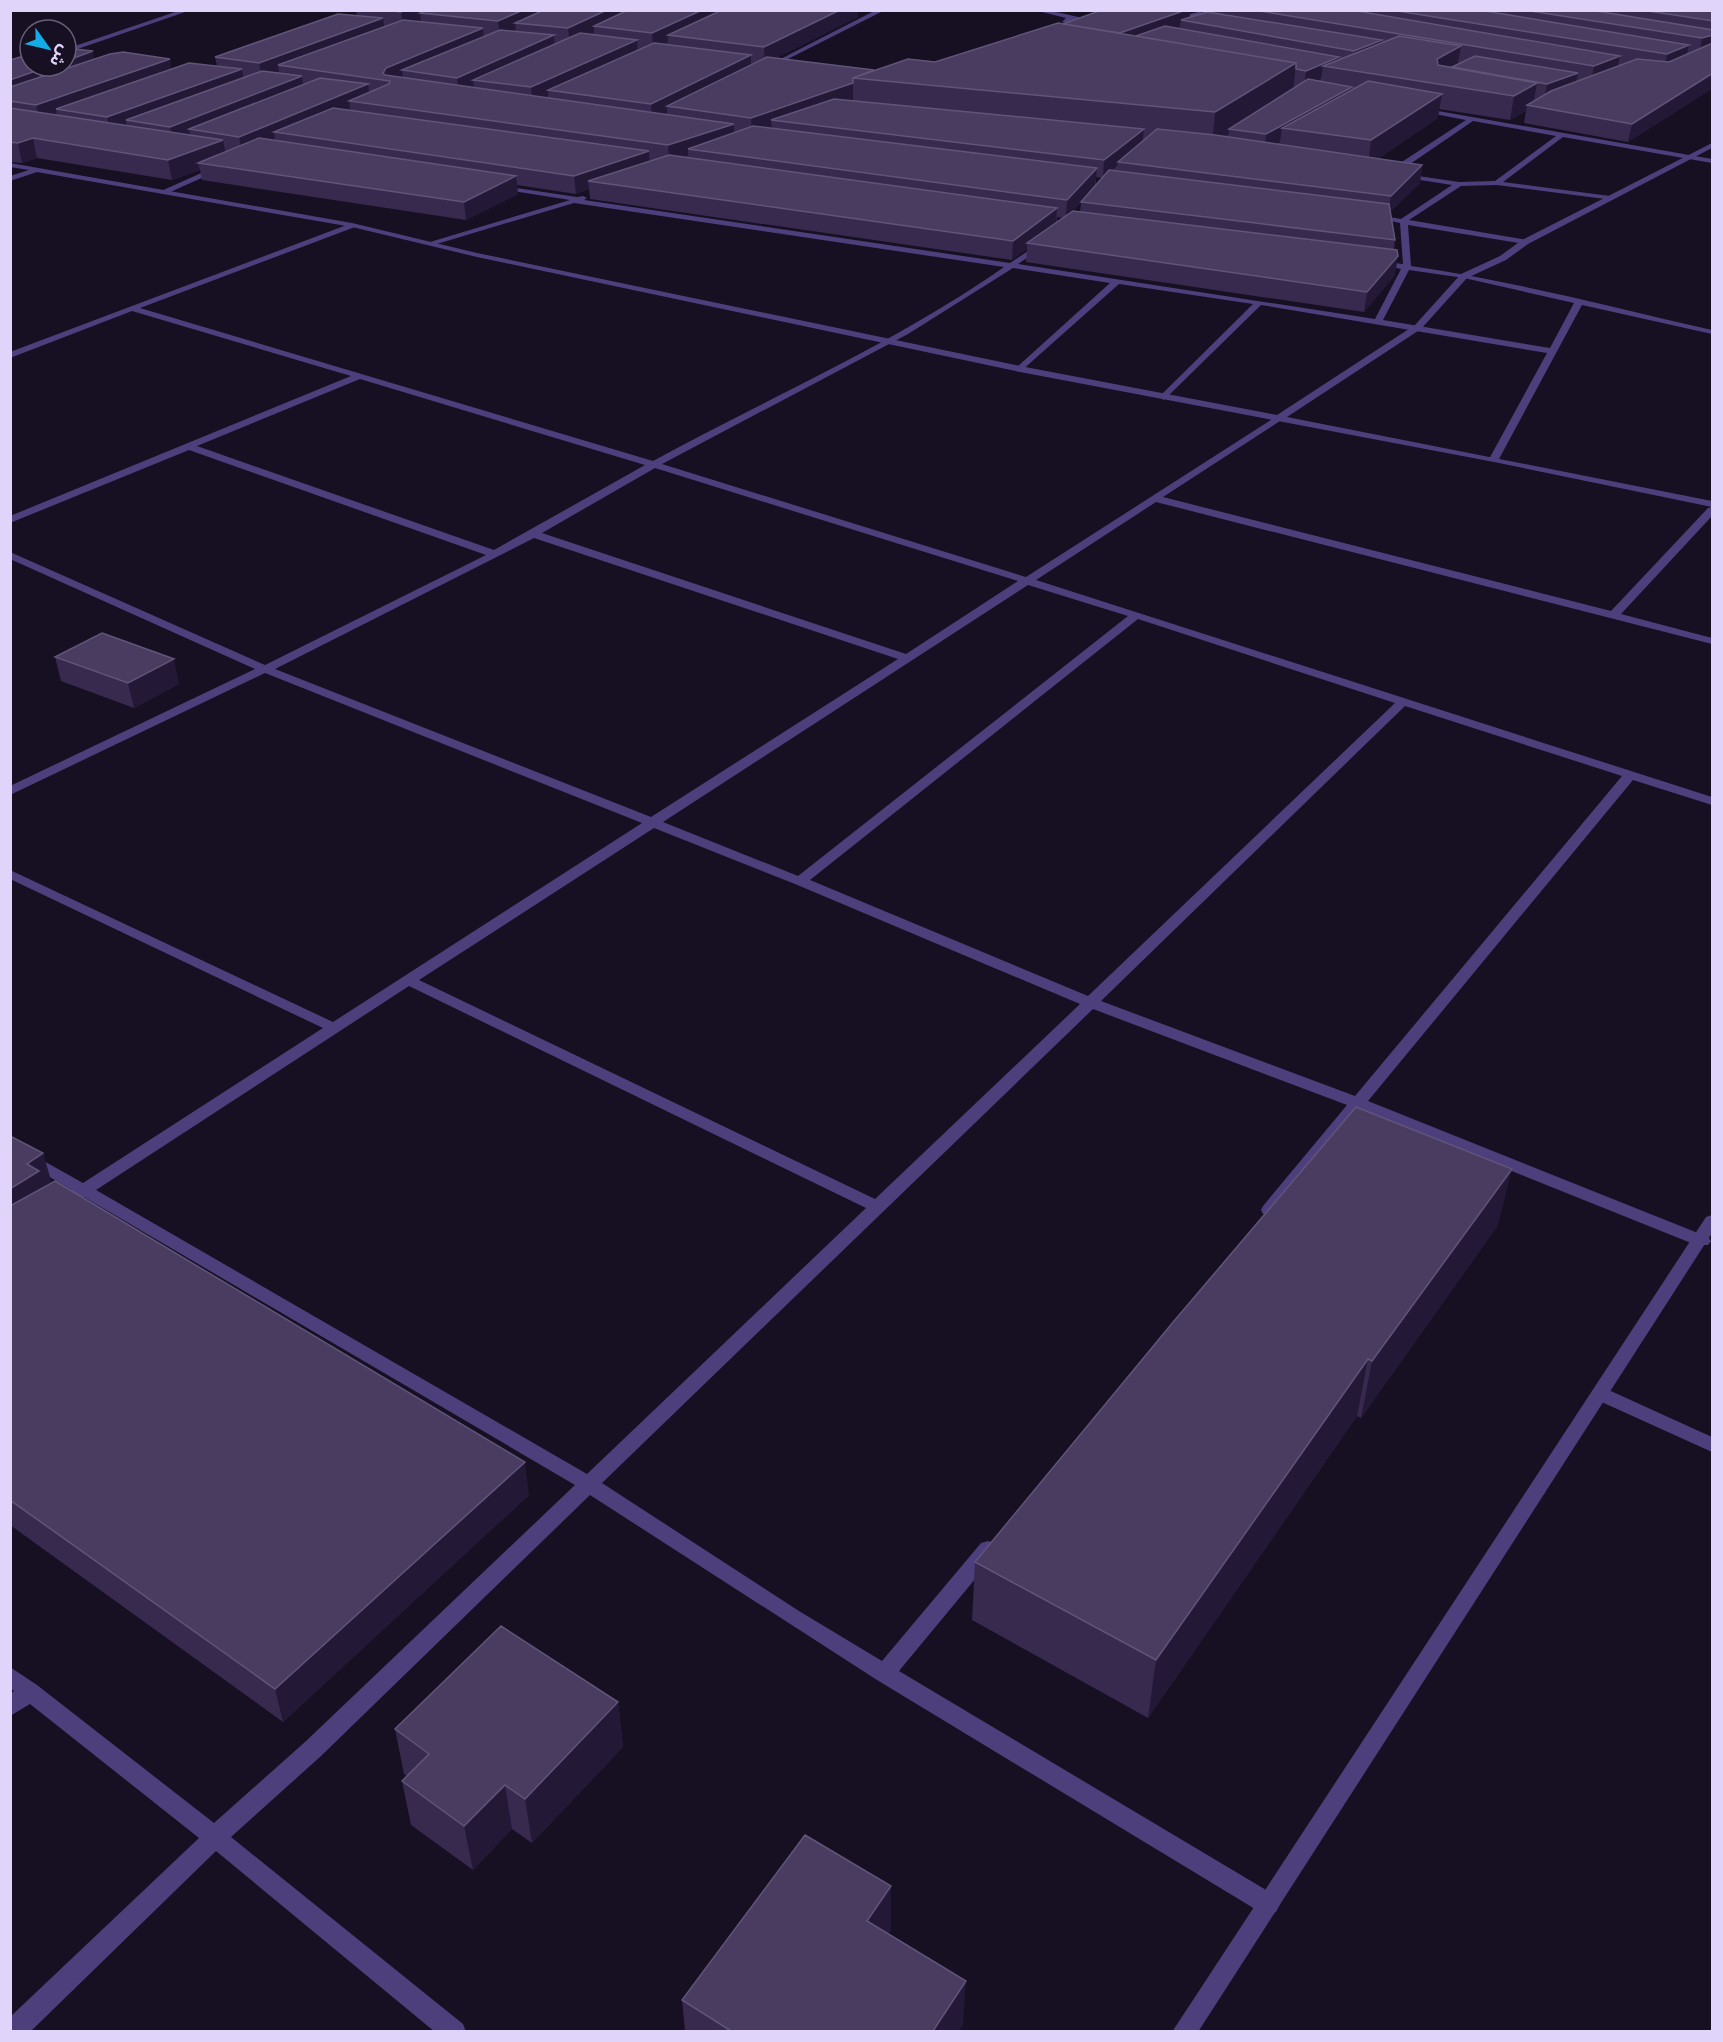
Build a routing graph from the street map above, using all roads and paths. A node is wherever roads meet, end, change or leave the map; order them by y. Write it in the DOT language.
graph roads {
  1 [pos="189,10"];
  2 [pos="882,10"];
  3 [pos="1036,10"];
  4 [pos="1219,10"];
  5 [pos="862,14"];
  6 [pos="873,15"];
  7 [pos="1180,18"];
  8 [pos="1158,20"];
  9 [pos="1108,21"];
  10 [pos="1208,21"];
  11 [pos="1074,22"];
  12 [pos="1065,29"];
  13 [pos="78,47"];
  14 [pos="767,68"];
  15 [pos="757,69"];
  16 [pos="779,69"];
  17 [pos="1412,109"];
  18 [pos="1470,120"];
  19 [pos="1518,120"];
  20 [pos="1509,126"];
  21 [pos="1561,135"];
  22 [pos="1713,144"];
  23 [pos="1689,157"];
  24 [pos="1713,161"];
  25 [pos="10,165"];
  26 [pos="224,166"];
  27 [pos="37,170"];
  28 [pos="1380,171"];
  29 [pos="1391,173"];
  30 [pos="10,179"];
  31 [pos="1497,183"];
  32 [pos="1459,184"];
  33 [pos="496,187"];
  34 [pos="165,191"];
  35 [pos="590,195"];
  36 [pos="1610,198"];
  37 [pos="576,200"];
  38 [pos="1359,214"];
  39 [pos="1404,220"];
  40 [pos="352,225"];
  41 [pos="1050,238"];
  42 [pos="1525,242"];
  43 [pos="433,244"];
  44 [pos="1372,262"];
  45 [pos="1013,266"];
  46 [pos="1407,266"];
  47 [pos="1464,276"];
  48 [pos="1117,281"];
  49 [pos="1580,301"];
  50 [pos="1259,302"];
  51 [pos="130,308"];
  52 [pos="1378,321"];
  53 [pos="1713,321"];
  54 [pos="1418,327"];
  55 [pos="1702,330"];
  56 [pos="1713,332"];
  57 [pos="888,341"];
  58 [pos="1552,351"];
  59 [pos="10,355"];
  60 [pos="1020,369"];
  61 [pos="362,375"];
  62 [pos="1164,398"];
  63 [pos="1277,419"];
  64 [pos="188,446"];
  65 [pos="1494,459"];
  66 [pos="654,464"];
  67 [pos="1154,498"];
  68 [pos="1713,504"];
  69 [pos="1713,510"];
  70 [pos="10,520"];
  71 [pos="533,534"];
  72 [pos="494,554"];
  73 [pos="10,555"];
  74 [pos="1025,581"];
  75 [pos="1136,615"];
  76 [pos="1614,615"];
  77 [pos="1713,641"];
  78 [pos="907,658"];
  79 [pos="265,669"];
  80 [pos="1404,701"];
  81 [pos="1630,775"];
  82 [pos="13,787"];
  83 [pos="1713,801"];
  84 [pos="652,823"];
  85 [pos="10,874"];
  86 [pos="800,881"];
  87 [pos="408,980"];
  88 [pos="1089,1002"];
  89 [pos="334,1028"];
  90 [pos="1357,1103"];
  91 [pos="10,1147"];
  92 [pos="82,1191"];
  93 [pos="876,1206"];
  94 [pos="46,1214"];
  95 [pos="1713,1221"];
  96 [pos="1258,1223"];
  97 [pos="1702,1241"];
  98 [pos="1602,1394"];
  99 [pos="1713,1445"];
  100 [pos="588,1484"];
  101 [pos="999,1536"];
  102 [pos="884,1674"];
  103 [pos="10,1676"];
  104 [pos="30,1691"];
  105 [pos="10,1707"];
  106 [pos="215,1837"];
  107 [pos="1268,1904"];
  108 [pos="12,2031"];
  109 [pos="454,2031"];
  110 [pos="1184,2031"];
  1 -- 13 [label="street"];
  2 -- 6 [label="street"];
  3 -- 11 [label="street"];
  4 -- 7 [label="street"];
  5 -- 6 [label="street"];
  6 -- 14 [label="street"];
  7 -- 8 [label="street"];
  7 -- 10 [label="street"];
  9 -- 11 [label="street"];
  11 -- 12 [label="street"];
  14 -- 15 [label="street"];
  14 -- 16 [label="street"];
  17 -- 18 [label="street"];
  18 -- 20 [label="street"];
  18 -- 29 [label="street"];
  19 -- 20 [label="street"];
  20 -- 21 [label="street"];
  21 -- 23 [label="street"];
  21 -- 31 [label="street"];
  22 -- 23 [label="street"];
  23 -- 24 [label="street"];
  23 -- 36 [label="street"];
  25 -- 27 [label="street"];
  26 -- 34 [label="street"];
  27 -- 30 [label="street"];
  27 -- 34 [label="street"];
  28 -- 29 [label="street"];
  29 -- 32 [label="street"];
  31 -- 32 [label="street"];
  31 -- 36 [label="street"];
  32 -- 39 [label="street"];
  33 -- 37 [label="street"];
  34 -- 40 [label="street"];
  35 -- 37 [label="street"];
  36 -- 42 [label="street"];
  37 -- 43 [label="street"];
  37 -- 45 [label="street"];
  38 -- 39 [label="street"];
  39 -- 42 [label="street"];
  39 -- 46 [label="street"];
  40 -- 43 [label="street"];
  40 -- 51 [label="street"];
  41 -- 45 [label="street"];
  42 -- 47 [label="street"];
  43 -- 57 [label="street"];
  44 -- 46 [label="street"];
  45 -- 48 [label="street"];
  45 -- 57 [label="street"];
  46 -- 47 [label="street"];
  46 -- 52 [label="street"];
  47 -- 49 [label="street"];
  47 -- 54 [label="street"];
  48 -- 50 [label="street"];
  48 -- 60 [label="street"];
  49 -- 55 [label="street"];
  49 -- 58 [label="street"];
  50 -- 52 [label="street"];
  50 -- 62 [label="street"];
  51 -- 59 [label="street"];
  51 -- 61 [label="street"];
  52 -- 54 [label="street"];
  53 -- 55 [label="street"];
  54 -- 58 [label="street"];
  54 -- 63 [label="street"];
  55 -- 56 [label="street"];
  57 -- 60 [label="street"];
  57 -- 66 [label="street"];
  58 -- 65 [label="street"];
  60 -- 62 [label="street"];
  61 -- 64 [label="street"];
  61 -- 66 [label="street"];
  62 -- 63 [label="street"];
  63 -- 65 [label="street"];
  63 -- 67 [label="street"];
  64 -- 70 [label="street"];
  64 -- 72 [label="street"];
  65 -- 68 [label="street"];
  66 -- 71 [label="street"];
  66 -- 74 [label="street"];
  67 -- 74 [label="street"];
  67 -- 76 [label="street"];
  69 -- 76 [label="street"];
  71 -- 72 [label="street"];
  71 -- 78 [label="street"];
  72 -- 79 [label="street"];
  73 -- 79 [label="street"];
  74 -- 75 [label="street"];
  74 -- 78 [label="street"];
  75 -- 80 [label="street"];
  75 -- 86 [label="street"];
  76 -- 77 [label="street"];
  78 -- 84 [label="street"];
  79 -- 82 [label="street"];
  79 -- 84 [label="street"];
  80 -- 81 [label="street"];
  80 -- 88 [label="street"];
  81 -- 83 [label="street"];
  81 -- 90 [label="street"];
  84 -- 86 [label="street"];
  84 -- 87 [label="street"];
  85 -- 89 [label="street"];
  86 -- 88 [label="street"];
  87 -- 89 [label="street"];
  87 -- 93 [label="street"];
  88 -- 90 [label="street"];
  88 -- 93 [label="street"];
  89 -- 92 [label="street"];
  90 -- 96 [label="street"];
  90 -- 97 [label="street"];
  91 -- 92 [label="street"];
  92 -- 94 [label="street"];
  92 -- 100 [label="street"];
  93 -- 100 [label="street"];
  95 -- 97 [label="street"];
  97 -- 98 [label="street"];
  98 -- 99 [label="street"];
  98 -- 107 [label="street"];
  100 -- 102 [label="street"];
  100 -- 106 [label="street"];
  101 -- 102 [label="street"];
  102 -- 107 [label="street"];
  103 -- 104 [label="street"];
  104 -- 105 [label="street"];
  104 -- 106 [label="street"];
  106 -- 108 [label="street"];
  106 -- 109 [label="street"];
  107 -- 110 [label="street"];
}
